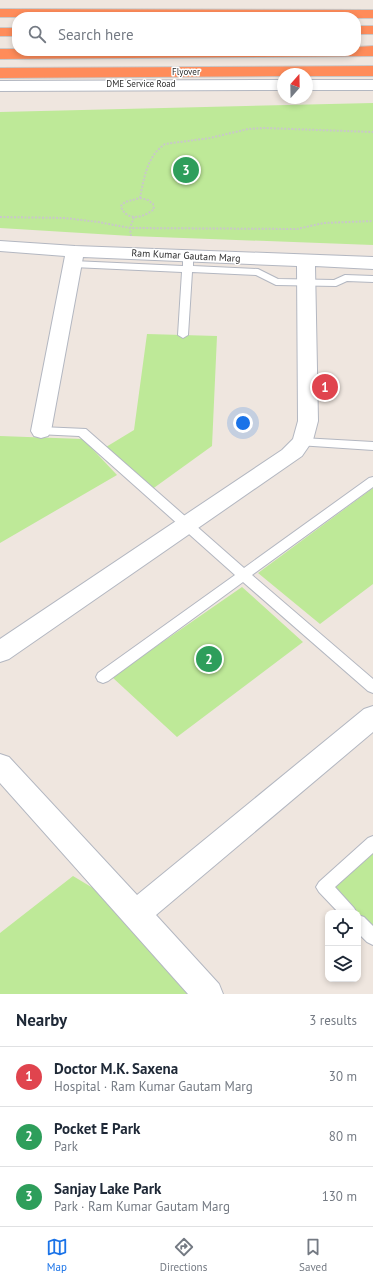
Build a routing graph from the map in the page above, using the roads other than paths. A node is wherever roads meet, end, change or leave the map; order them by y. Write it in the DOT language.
graph roads {
  1 [pos="0,13"];
  2 [pos="12,13"];
  3 [pos="361,14"];
  4 [pos="373,14"];
  5 [pos="361,30"];
  6 [pos="373,30"];
  7 [pos="0,32"];
  8 [pos="12,32"];
  9 [pos="361,51"];
  10 [pos="373,51"];
  11 [pos="0,54"];
  12 [pos="12,54"];
  13 [pos="373,71"];
  14 [pos="0,73"];
  15 [pos="277,85"];
  16 [pos="313,85"];
  17 [pos="373,85"];
  18 [pos="0,86"];
  19 [pos="0,246"];
  20 [pos="74,258"];
  21 [pos="306,261"];
  22 [pos="188,262"];
  23 [pos="373,263"];
  24 [pos="373,278"];
  25 [pos="307,283"];
  26 [pos="183,335"];
  27 [pos="41,431"];
  28 [pos="302,442"];
  29 [pos="373,446"];
  30 [pos="373,481"];
  31 [pos="186,525"];
  32 [pos="244,575"];
  33 [pos="0,652"];
  34 [pos="103,678"];
  35 [pos="373,687"];
  36 [pos="373,717"];
  37 [pos="0,765"];
  38 [pos="373,843"];
  39 [pos="347,910"];
  40 [pos="136,914"];
  41 [pos="361,925"];
  42 [pos="373,937"];
  43 [pos="208,994"];
  1 -- 2 [label="highway"];
  3 -- 4 [label="highway"];
  5 -- 6 [label="highway"];
  7 -- 8 [label="highway"];
  9 -- 10 [label="highway"];
  11 -- 12 [label="highway"];
  13 -- 14 [label="highway, Flyover"];
  15 -- 18 [label="street, DME Service Road"];
  16 -- 17 [label="street"];
  19 -- 20 [label="street, Ram Kumar Gautam Marg"];
  20 -- 22 [label="street, Ram Kumar Gautam Marg"];
  20 -- 27 [label="street"];
  21 -- 22 [label="street, Ram Kumar Gautam Marg"];
  21 -- 23 [label="street, Ram Kumar Gautam Marg"];
  21 -- 25 [label="street"];
  22 -- 25 [label="lane"];
  22 -- 26 [label="lane"];
  24 -- 25 [label="lane"];
  25 -- 28 [label="street"];
  27 -- 31 [label="lane"];
  28 -- 29 [label="lane"];
  28 -- 31 [label="street"];
  30 -- 32 [label="lane"];
  31 -- 32 [label="lane"];
  31 -- 33 [label="street"];
  32 -- 34 [label="lane"];
  32 -- 35 [label="lane"];
  36 -- 40 [label="street"];
  37 -- 40 [label="street"];
  38 -- 39 [label="lane"];
  40 -- 43 [label="street"];
  41 -- 42 [label="lane"];
}
